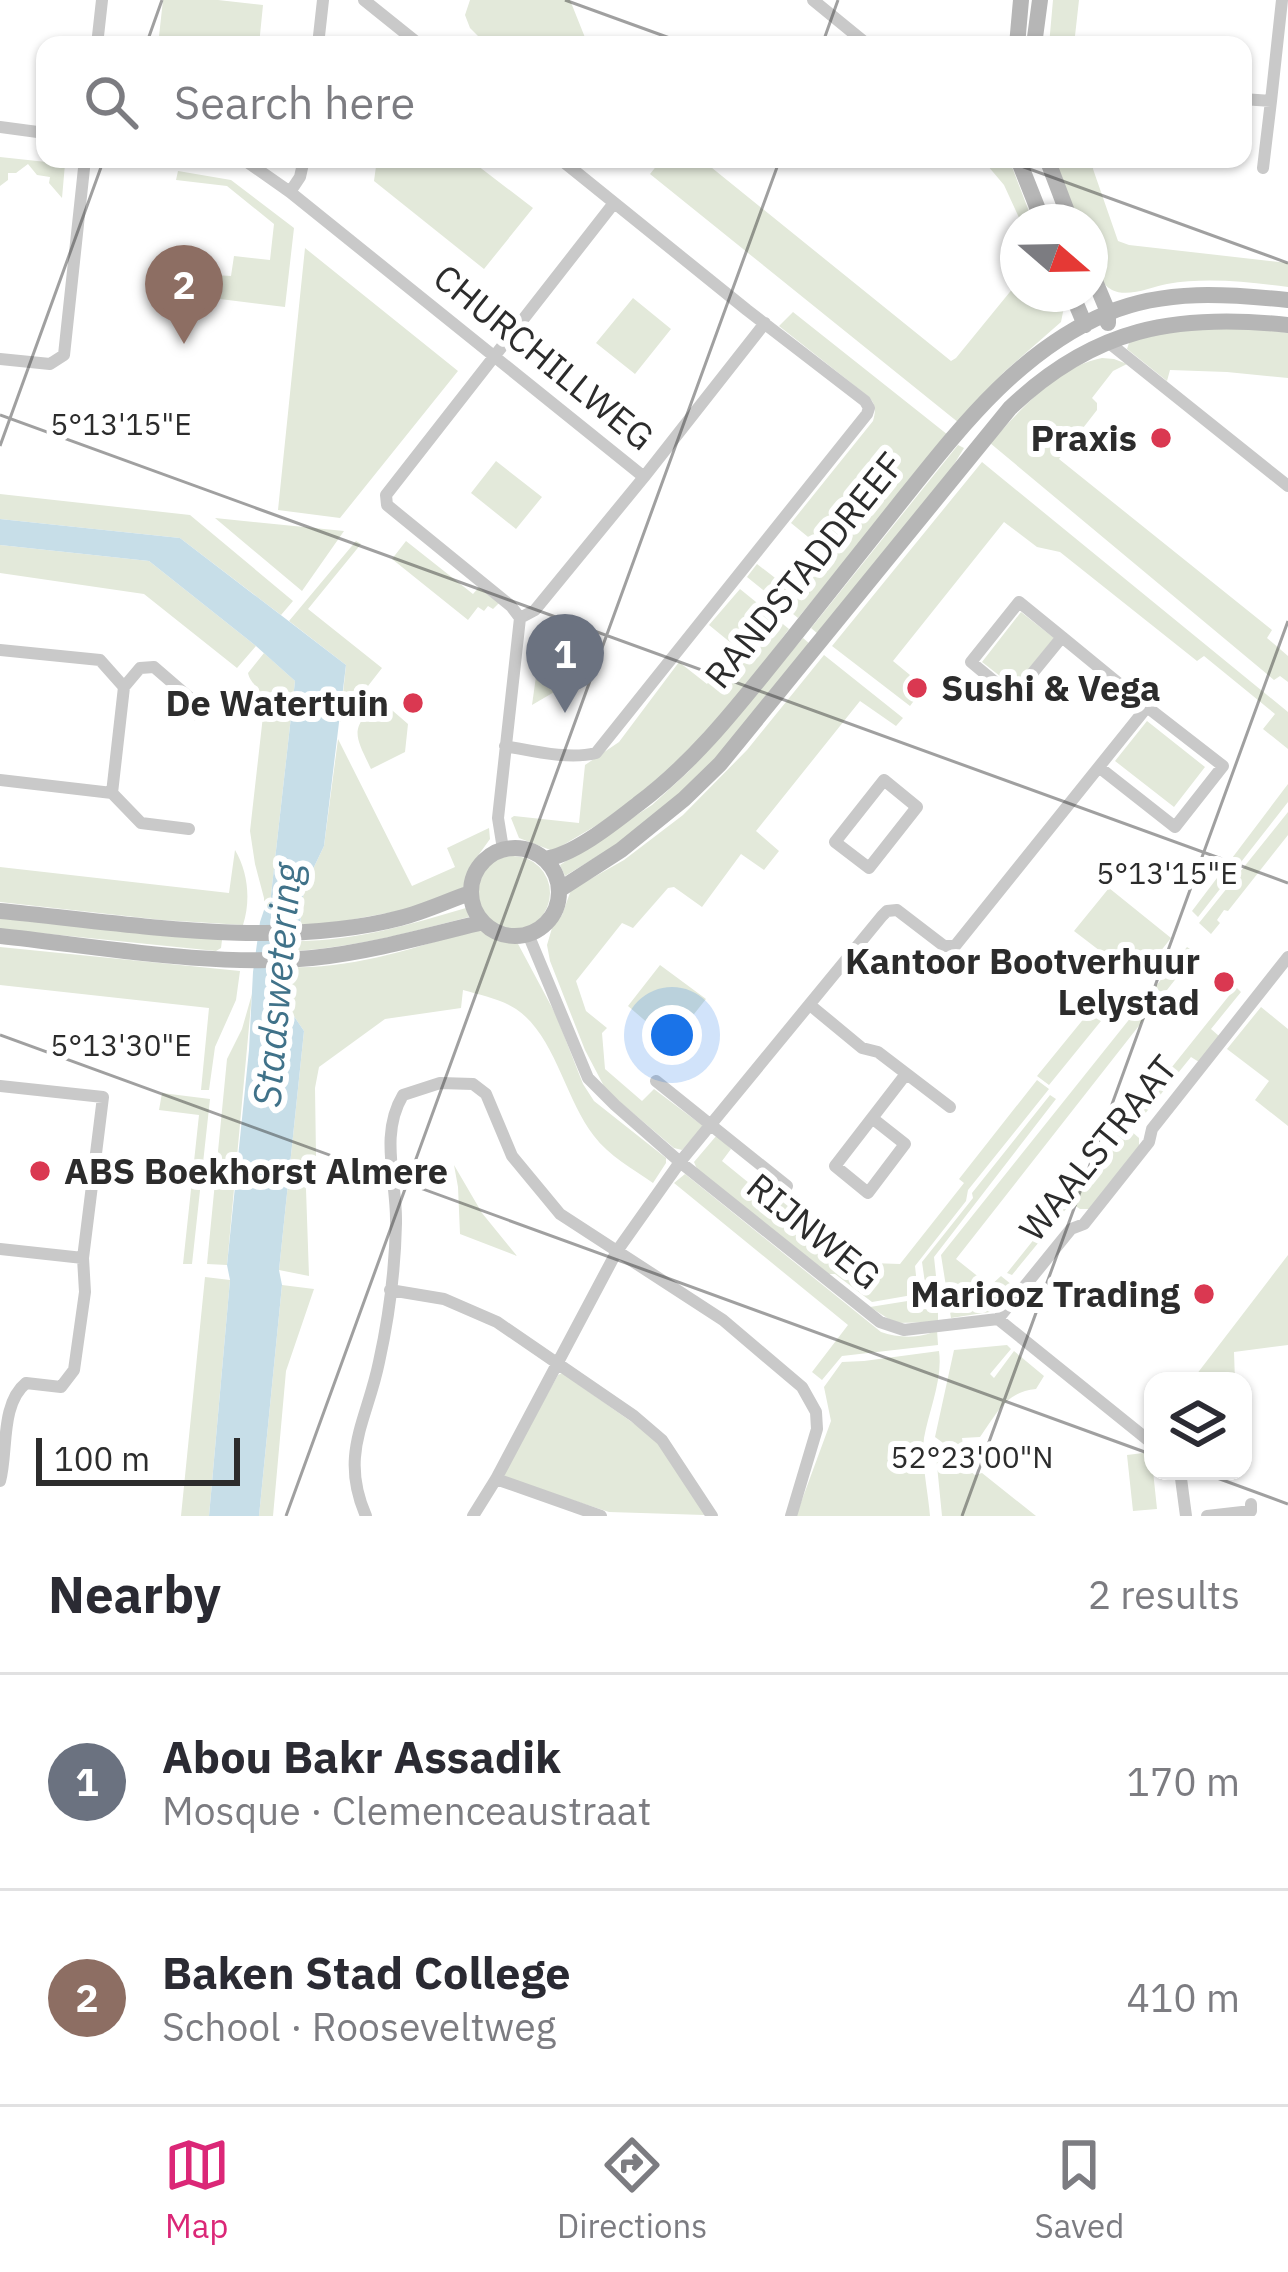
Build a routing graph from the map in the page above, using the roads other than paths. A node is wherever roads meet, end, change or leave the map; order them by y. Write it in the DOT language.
graph roads {
  1 [pos="102,0"];
  2 [pos="323,0"];
  3 [pos="364,0"];
  4 [pos="813,0"];
  5 [pos="1021,0"];
  6 [pos="1040,0"];
  7 [pos="1282,0"];
  8 [pos="98,36"];
  9 [pos="319,36"];
  10 [pos="409,36"];
  11 [pos="857,36"];
  12 [pos="1018,36"];
  13 [pos="1035,36"];
  14 [pos="1252,100"];
  15 [pos="1271,101"];
  16 [pos="0,127"];
  17 [pos="36,132"];
  18 [pos="84,168"];
  19 [pos="256,168"];
  20 [pos="302,168"];
  21 [pos="571,168"];
  22 [pos="1022,168"];
  23 [pos="1050,168"];
  24 [pos="1263,168"];
  25 [pos="290,192"];
  26 [pos="614,202"];
  27 [pos="1036,204"];
  28 [pos="1064,204"];
  29 [pos="1288,300"];
  30 [pos="1080,312"];
  31 [pos="1108,312"];
  32 [pos="765,323"];
  33 [pos="1085,325"];
  34 [pos="1288,325"];
  35 [pos="1108,342"];
  36 [pos="495,356"];
  37 [pos="0,359"];
  38 [pos="644,477"];
  39 [pos="1288,486"];
  40 [pos="520,618"];
  41 [pos="1062,637"];
  42 [pos="0,650"];
  43 [pos="124,687"];
  44 [pos="1151,711"];
  45 [pos="196,716"];
  46 [pos="506,746"];
  47 [pos="1100,768"];
  48 [pos="0,780"];
  49 [pos="112,793"];
  50 [pos="917,807"];
  51 [pos="189,830"];
  52 [pos="503,849"];
  53 [pos="544,859"];
  54 [pos="559,890"];
  55 [pos="470,893"];
  56 [pos="0,911"];
  57 [pos="482,922"];
  58 [pos="528,934"];
  59 [pos="0,936"];
  60 [pos="1288,957"];
  61 [pos="810,1005"];
  62 [pos="907,1074"];
  63 [pos="656,1081"];
  64 [pos="0,1086"];
  65 [pos="950,1107"];
  66 [pos="872,1118"];
  67 [pos="712,1124"];
  68 [pos="680,1162"];
  69 [pos="787,1186"];
  70 [pos="0,1249"];
  71 [pos="617,1251"];
  72 [pos="83,1258"];
  73 [pos="391,1290"];
  74 [pos="998,1319"];
  75 [pos="557,1363"];
  76 [pos="1144,1437"];
  77 [pos="496,1480"];
  78 [pos="1181,1480"];
  79 [pos="1,1481"];
  80 [pos="0,1496"];
  81 [pos="1251,1504"];
  82 [pos="366,1516"];
  83 [pos="473,1516"];
  84 [pos="601,1516"];
  85 [pos="712,1516"];
  86 [pos="791,1516"];
  87 [pos="1186,1516"];
  88 [pos="1207,1516"];
  1 -- 8 [label="street"];
  2 -- 9 [label="street"];
  3 -- 10 [label="street"];
  4 -- 11 [label="street"];
  5 -- 12 [label="main road"];
  6 -- 13 [label="main road"];
  7 -- 15 [label="street"];
  14 -- 15 [label="street"];
  15 -- 24 [label="street"];
  16 -- 17 [label="street"];
  18 -- 37 [label="street"];
  19 -- 25 [label="street, CHURCHILLWEG"];
  20 -- 25 [label="street"];
  21 -- 26 [label="street"];
  22 -- 27 [label="main road"];
  23 -- 28 [label="main road"];
  25 -- 36 [label="street, CHURCHILLWEG"];
  26 -- 32 [label="street"];
  26 -- 36 [label="street"];
  29 -- 31 [label="main road, RANDSTADDREEF"];
  30 -- 33 [label="main road"];
  31 -- 33 [label="main road, RANDSTADDREEF"];
  31 -- 35 [label="main road"];
  32 -- 38 [label="street"];
  32 -- 46 [label="street"];
  33 -- 35 [label="main road"];
  33 -- 53 [label="main road, RANDSTADDREEF"];
  34 -- 35 [label="main road, RANDSTADDREEF"];
  35 -- 39 [label="street"];
  35 -- 54 [label="main road, RANDSTADDREEF"];
  36 -- 38 [label="street, CHURCHILLWEG"];
  36 -- 40 [label="street"];
  38 -- 40 [label="street, CHURCHILLWEG"];
  40 -- 46 [label="street"];
  41 -- 41 [label="street"];
  41 -- 44 [label="street"];
  42 -- 43 [label="street"];
  43 -- 45 [label="street"];
  43 -- 49 [label="street"];
  44 -- 47 [label="street"];
  44 -- 47 [label="street"];
  46 -- 52 [label="street"];
  47 -- 61 [label="street"];
  48 -- 49 [label="street"];
  49 -- 51 [label="street"];
  50 -- 50 [label="street"];
  52 -- 53 [label="main road"];
  52 -- 55 [label="main road"];
  53 -- 54 [label="main road"];
  54 -- 58 [label="main road"];
  55 -- 56 [label="main road"];
  55 -- 57 [label="main road"];
  57 -- 58 [label="main road"];
  57 -- 59 [label="main road"];
  58 -- 68 [label="street, RIJNWEG"];
  60 -- 74 [label="street, WAALSTRAAT"];
  61 -- 62 [label="street"];
  61 -- 67 [label="street"];
  62 -- 65 [label="street"];
  62 -- 66 [label="street"];
  63 -- 67 [label="street"];
  64 -- 72 [label="street"];
  66 -- 66 [label="street"];
  67 -- 68 [label="street"];
  67 -- 69 [label="street"];
  68 -- 71 [label="street"];
  68 -- 74 [label="street, RIJNWEG"];
  70 -- 72 [label="street"];
  71 -- 73 [label="street"];
  71 -- 75 [label="street"];
  71 -- 86 [label="street"];
  72 -- 79 [label="street"];
  73 -- 75 [label="street"];
  73 -- 82 [label="street"];
  74 -- 76 [label="street"];
  75 -- 77 [label="street"];
  75 -- 85 [label="street"];
  77 -- 83 [label="street"];
  77 -- 84 [label="street"];
  78 -- 87 [label="street"];
  79 -- 80 [label="street"];
  81 -- 88 [label="street"];
}
